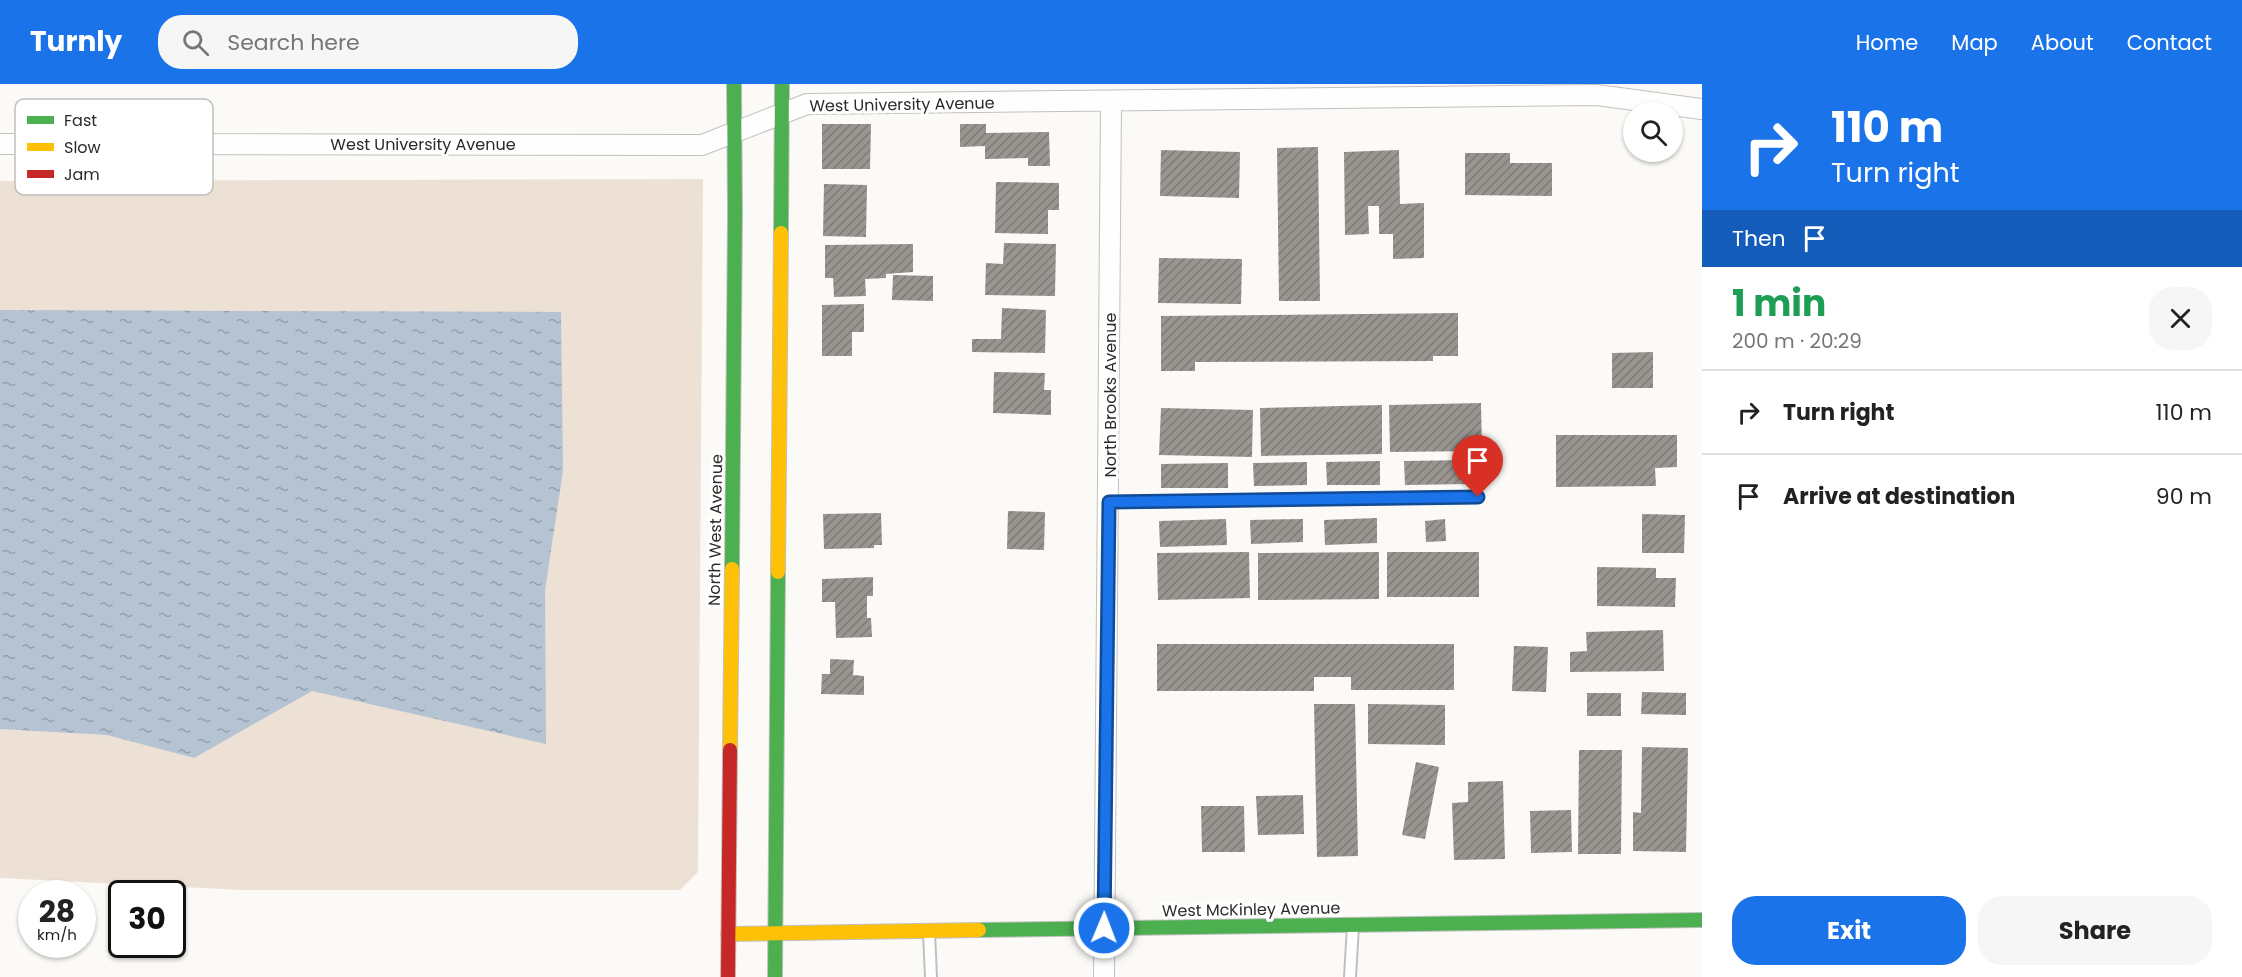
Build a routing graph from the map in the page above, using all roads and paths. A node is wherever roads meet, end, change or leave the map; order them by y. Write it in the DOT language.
graph roads {
  1 [pos="734,84"];
  2 [pos="782,84"];
  3 [pos="1597,89"];
  4 [pos="1111,102"];
  5 [pos="1702,109"];
  6 [pos="782,113"];
  7 [pos="733,132"];
  8 [pos="0,144"];
  9 [pos="15,144"];
  10 [pos="213,144"];
  11 [pos="1478,497"];
  12 [pos="1109,502"];
  13 [pos="1702,920"];
  14 [pos="1353,925"];
  15 [pos="1104,928"];
  16 [pos="929,931"];
  17 [pos="728,934"];
  18 [pos="775,934"];
  19 [pos="728,977"];
  20 [pos="775,977"];
  21 [pos="931,977"];
  22 [pos="1104,977"];
  23 [pos="1350,977"];
  1 -- 7 [label="main road, North West Avenue"];
  2 -- 6 [label="main road"];
  3 -- 4 [label="street, West University Avenue"];
  3 -- 5 [label="street, West University Avenue"];
  4 -- 6 [label="street, West University Avenue"];
  4 -- 12 [label="street, North Brooks Avenue"];
  6 -- 7 [label="street, West University Avenue"];
  6 -- 18 [label="main road"];
  7 -- 10 [label="street, West University Avenue"];
  7 -- 17 [label="main road, North West Avenue"];
  8 -- 9 [label="street, West University Avenue"];
  11 -- 12 [label="lane"];
  12 -- 15 [label="street, North Brooks Avenue"];
  13 -- 14 [label="main road, West McKinley Avenue"];
  14 -- 15 [label="main road, West McKinley Avenue"];
  14 -- 23 [label="lane"];
  15 -- 16 [label="main road, West McKinley Avenue"];
  15 -- 22 [label="street, North Brooks Avenue"];
  16 -- 18 [label="main road, West McKinley Avenue"];
  16 -- 21 [label="lane"];
  17 -- 18 [label="main road, West McKinley Avenue"];
  17 -- 19 [label="main road, North West Avenue"];
  18 -- 20 [label="main road"];
}
